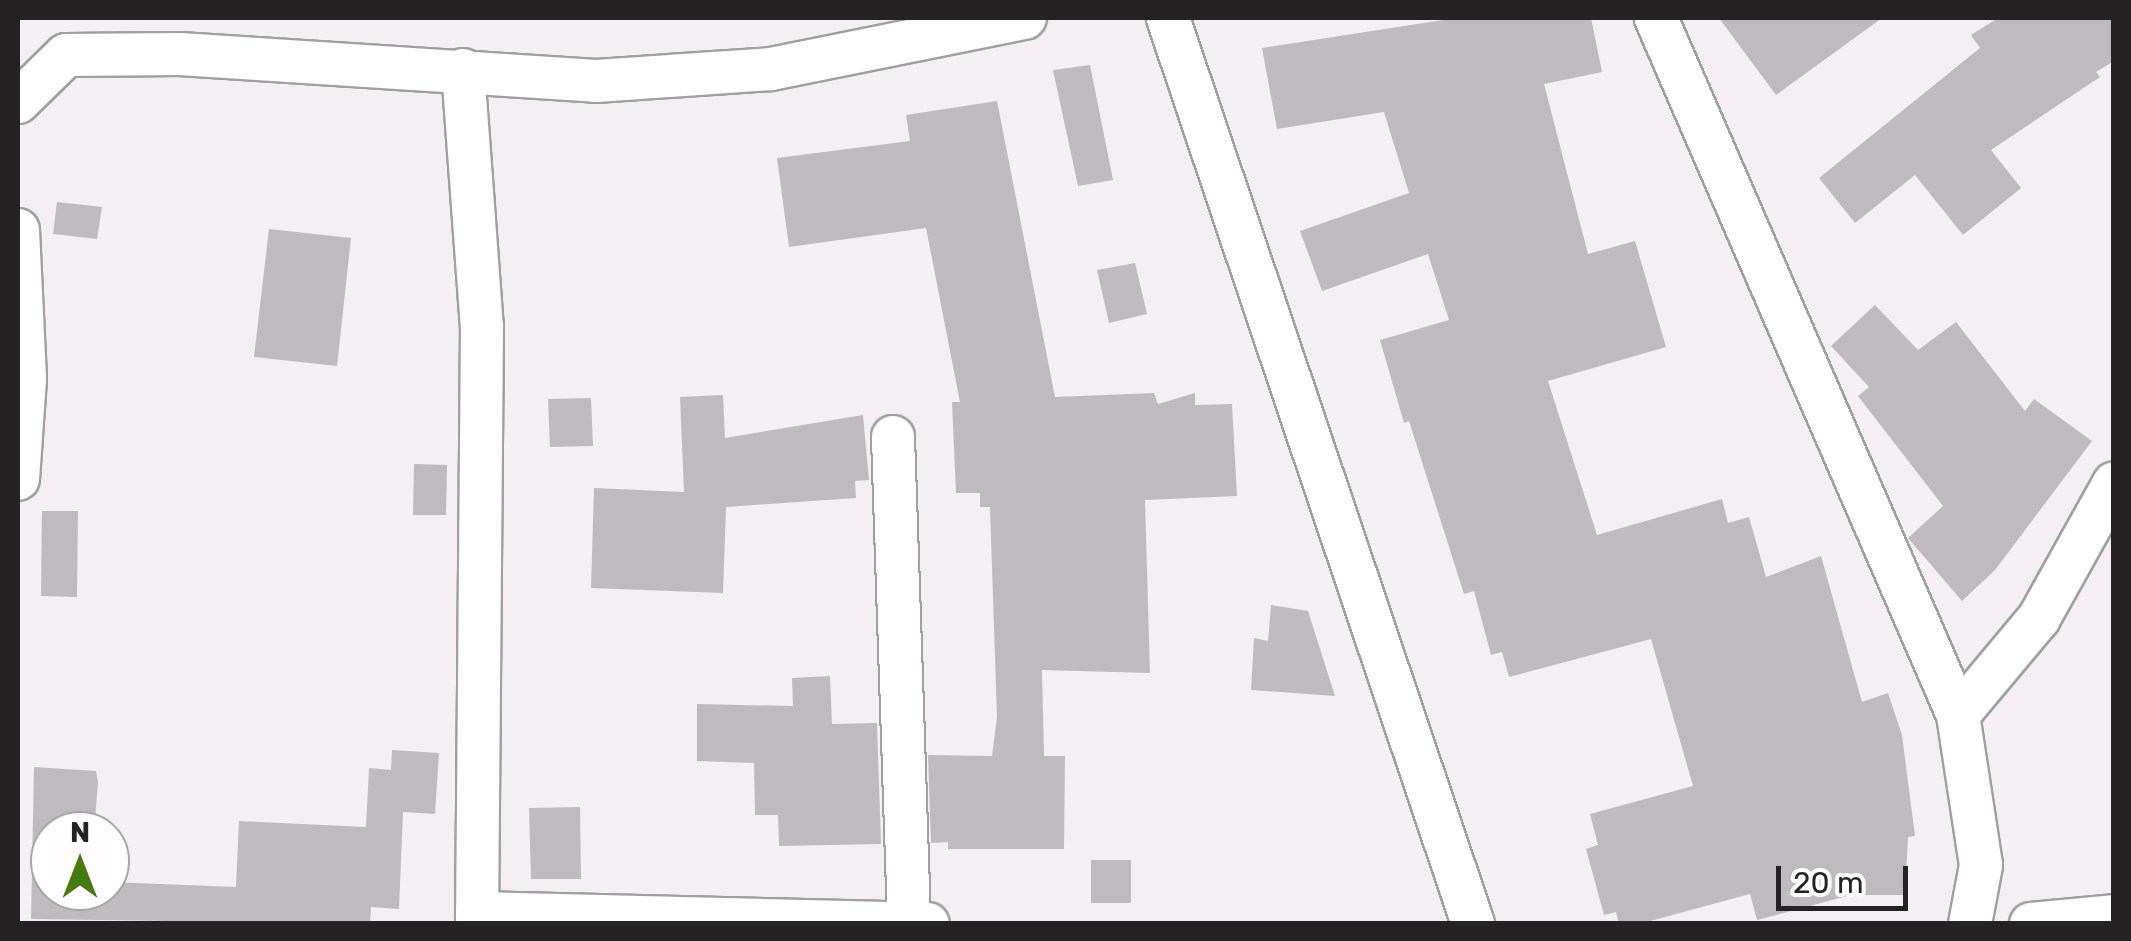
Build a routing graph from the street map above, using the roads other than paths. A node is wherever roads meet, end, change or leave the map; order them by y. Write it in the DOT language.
graph roads {
  1 [pos="1025,18"];
  2 [pos="1168,18"];
  3 [pos="1656,18"];
  4 [pos="464,70"];
  5 [pos="18,102"];
  6 [pos="18,230"];
  7 [pos="893,437"];
  8 [pos="18,479"];
  9 [pos="2114,483"];
  10 [pos="1958,715"];
  11 [pos="2114,916"];
  12 [pos="477,918"];
  13 [pos="909,923"];
  14 [pos="928,924"];
  15 [pos="1473,924"];
  16 [pos="1970,924"];
  17 [pos="2031,924"];
  1 -- 4 [label="street"];
  2 -- 15 [label="street"];
  3 -- 10 [label="street"];
  4 -- 5 [label="street"];
  4 -- 12 [label="street"];
  6 -- 8 [label="street"];
  7 -- 13 [label="street"];
  9 -- 10 [label="street"];
  10 -- 16 [label="street"];
  11 -- 17 [label="street"];
  12 -- 13 [label="street"];
  13 -- 14 [label="street"];
}
